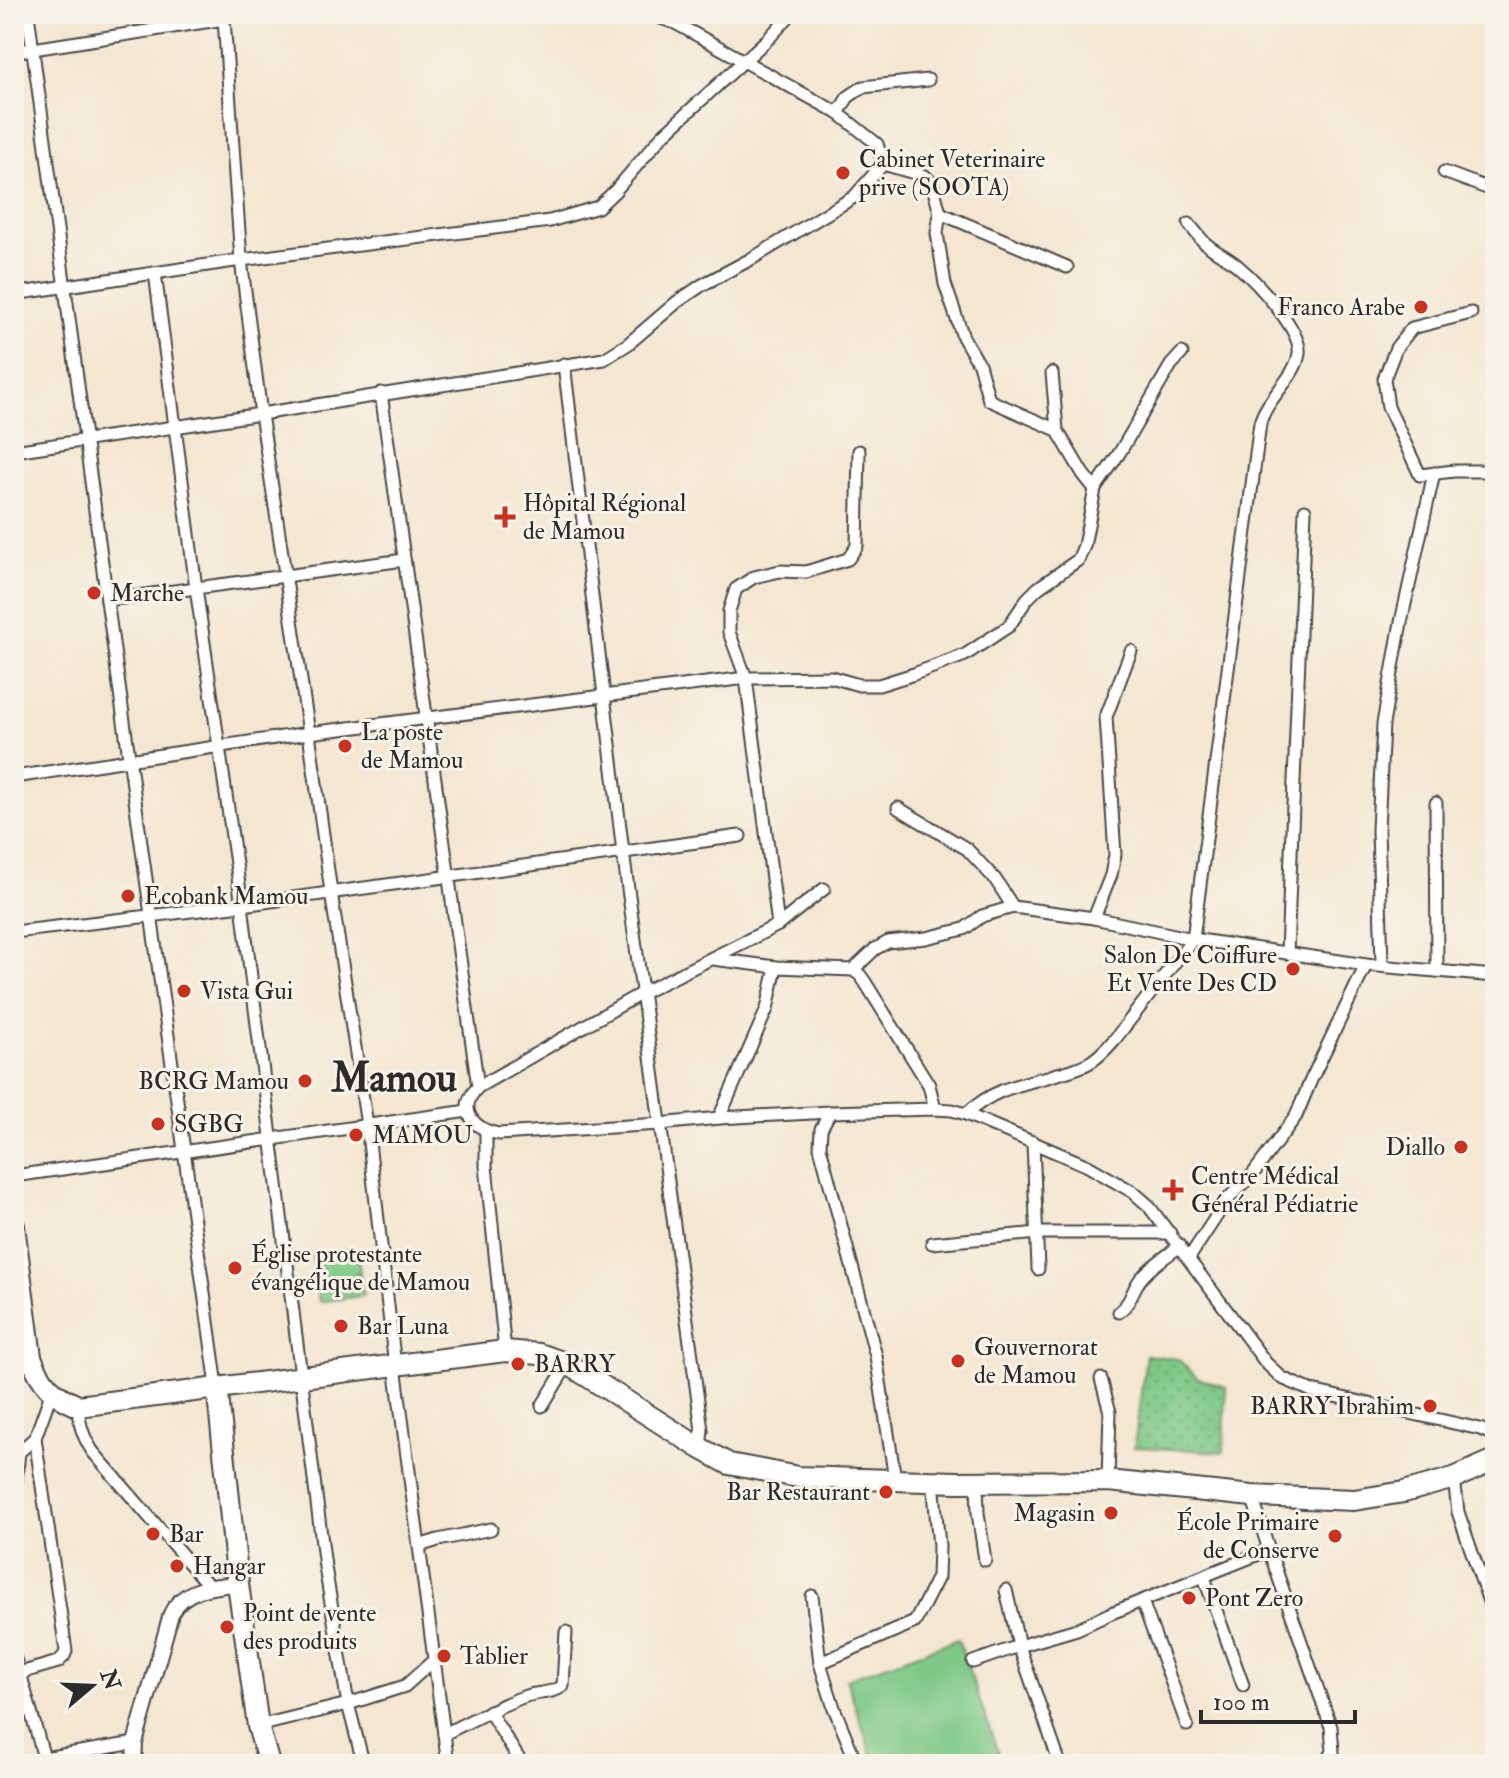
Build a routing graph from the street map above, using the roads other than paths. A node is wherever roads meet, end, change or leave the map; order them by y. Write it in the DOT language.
graph roads {
  1 [pos="28,14"];
  2 [pos="649,14"];
  3 [pos="791,14"];
  4 [pos="227,17"];
  5 [pos="34,49"];
  6 [pos="14,52"];
  7 [pos="742,60"];
  8 [pos="928,80"];
  9 [pos="838,113"];
  10 [pos="883,164"];
  11 [pos="1444,172"];
  12 [pos="1495,191"];
  13 [pos="940,213"];
  14 [pos="1189,224"];
  15 [pos="241,260"];
  16 [pos="1067,267"];
  17 [pos="155,273"];
  18 [pos="66,287"];
  19 [pos="14,294"];
  20 [pos="1471,313"];
  21 [pos="1182,353"];
  22 [pos="564,364"];
  23 [pos="1052,373"];
  24 [pos="381,393"];
  25 [pos="261,414"];
  26 [pos="175,427"];
  27 [pos="1057,430"];
  28 [pos="86,441"];
  29 [pos="14,451"];
  30 [pos="859,451"];
  31 [pos="1495,471"];
  32 [pos="1434,473"];
  33 [pos="1095,489"];
  34 [pos="1305,510"];
  35 [pos="404,560"];
  36 [pos="286,576"];
  37 [pos="196,588"];
  38 [pos="107,600"];
  39 [pos="1131,651"];
  40 [pos="746,678"];
  41 [pos="603,695"];
  42 [pos="426,719"];
  43 [pos="309,733"];
  44 [pos="219,746"];
  45 [pos="129,760"];
  46 [pos="14,777"];
  47 [pos="1436,803"];
  48 [pos="898,808"];
  49 [pos="740,836"];
  50 [pos="623,852"];
  51 [pos="448,876"];
  52 [pos="824,889"];
  53 [pos="331,892"];
  54 [pos="242,905"];
  55 [pos="1013,907"];
  56 [pos="152,916"];
  57 [pos="1094,918"];
  58 [pos="778,925"];
  59 [pos="14,932"];
  60 [pos="1193,939"];
  61 [pos="1287,953"];
  62 [pos="712,959"];
  63 [pos="1366,965"];
  64 [pos="1382,965"];
  65 [pos="776,967"];
  66 [pos="853,970"];
  67 [pos="1437,971"];
  68 [pos="1495,976"];
  69 [pos="642,993"];
  70 [pos="478,1087"];
  71 [pos="935,1109"];
  72 [pos="468,1111"];
  73 [pos="830,1112"];
  74 [pos="966,1114"];
  75 [pos="719,1118"];
  76 [pos="660,1124"];
  77 [pos="367,1125"];
  78 [pos="486,1131"];
  79 [pos="271,1139"];
  80 [pos="1033,1142"];
  81 [pos="184,1151"];
  82 [pos="14,1176"];
  83 [pos="14,1226"];
  84 [pos="1038,1233"];
  85 [pos="1170,1233"];
  86 [pos="932,1243"];
  87 [pos="1180,1246"];
  88 [pos="1189,1258"];
  89 [pos="1038,1269"];
  90 [pos="1119,1312"];
  91 [pos="505,1351"];
  92 [pos="568,1364"];
  93 [pos="395,1366"];
  94 [pos="302,1377"];
  95 [pos="1101,1379"];
  96 [pos="217,1386"];
  97 [pos="52,1391"];
  98 [pos="78,1406"];
  99 [pos="542,1406"];
  100 [pos="35,1438"];
  101 [pos="1495,1438"];
  102 [pos="700,1448"];
  103 [pos="1495,1460"];
  104 [pos="1454,1478"];
  105 [pos="895,1479"];
  106 [pos="933,1481"];
  107 [pos="1108,1481"];
  108 [pos="977,1482"];
  109 [pos="1252,1496"];
  110 [pos="14,1499"];
  111 [pos="491,1529"];
  112 [pos="419,1546"];
  113 [pos="1269,1550"];
  114 [pos="985,1560"];
  115 [pos="1204,1577"];
  116 [pos="238,1584"];
  117 [pos="209,1586"];
  118 [pos="1006,1590"];
  119 [pos="812,1596"];
  120 [pos="1142,1601"];
  121 [pos="1495,1619"];
  122 [pos="566,1632"];
  123 [pos="1019,1646"];
  124 [pos="14,1657"];
  125 [pos="434,1660"];
  126 [pos="973,1662"];
  127 [pos="820,1663"];
  128 [pos="20,1673"];
  129 [pos="1243,1685"];
  130 [pos="348,1704"];
  131 [pos="489,1711"];
  132 [pos="1187,1725"];
  133 [pos="258,1726"];
  134 [pos="444,1734"];
  135 [pos="135,1743"];
  136 [pos="1333,1752"];
  137 [pos="44,1758"];
  138 [pos="363,1762"];
  139 [pos="29,1764"];
  140 [pos="134,1764"];
  141 [pos="269,1764"];
  142 [pos="448,1764"];
  143 [pos="522,1764"];
  144 [pos="857,1764"];
  145 [pos="1060,1764"];
  146 [pos="1325,1764"];
  147 [pos="1341,1764"];
  1 -- 5 [label="street"];
  2 -- 7 [label="street"];
  3 -- 7 [label="street"];
  4 -- 5 [label="street"];
  4 -- 15 [label="street"];
  5 -- 6 [label="street"];
  5 -- 18 [label="street"];
  7 -- 9 [label="street"];
  7 -- 15 [label="street"];
  8 -- 9 [label="street"];
  9 -- 10 [label="street"];
  10 -- 13 [label="street"];
  10 -- 22 [label="street"];
  11 -- 12 [label="street"];
  13 -- 16 [label="street"];
  13 -- 27 [label="street"];
  14 -- 60 [label="street"];
  15 -- 17 [label="street"];
  15 -- 25 [label="street"];
  17 -- 18 [label="street"];
  17 -- 26 [label="street"];
  18 -- 19 [label="street"];
  18 -- 28 [label="street"];
  20 -- 32 [label="street"];
  21 -- 33 [label="street"];
  22 -- 24 [label="street"];
  22 -- 41 [label="street"];
  23 -- 27 [label="street"];
  24 -- 25 [label="street"];
  24 -- 35 [label="street"];
  25 -- 26 [label="street"];
  25 -- 36 [label="street"];
  26 -- 28 [label="street"];
  26 -- 37 [label="street"];
  27 -- 33 [label="street"];
  28 -- 29 [label="street"];
  28 -- 38 [label="street"];
  30 -- 40 [label="street"];
  31 -- 32 [label="street"];
  32 -- 64 [label="street"];
  33 -- 40 [label="street"];
  34 -- 61 [label="street"];
  35 -- 36 [label="street"];
  35 -- 42 [label="street"];
  36 -- 37 [label="street"];
  36 -- 43 [label="street"];
  37 -- 38 [label="street"];
  37 -- 44 [label="street"];
  38 -- 45 [label="street"];
  39 -- 57 [label="street"];
  40 -- 41 [label="street"];
  40 -- 58 [label="street"];
  41 -- 42 [label="street"];
  41 -- 50 [label="street"];
  42 -- 43 [label="street"];
  42 -- 51 [label="street"];
  43 -- 44 [label="street"];
  43 -- 53 [label="street"];
  44 -- 45 [label="street"];
  44 -- 54 [label="street"];
  45 -- 46 [label="street"];
  45 -- 56 [label="street"];
  47 -- 67 [label="street"];
  48 -- 55 [label="street"];
  49 -- 50 [label="street"];
  50 -- 51 [label="street"];
  50 -- 69 [label="street"];
  51 -- 53 [label="street"];
  51 -- 70 [label="street"];
  52 -- 58 [label="street"];
  53 -- 54 [label="street"];
  53 -- 77 [label="street"];
  54 -- 56 [label="street"];
  54 -- 79 [label="street"];
  55 -- 57 [label="street"];
  55 -- 66 [label="street"];
  56 -- 59 [label="street"];
  56 -- 81 [label="street"];
  57 -- 60 [label="street"];
  58 -- 62 [label="street"];
  60 -- 61 [label="street"];
  60 -- 74 [label="street"];
  61 -- 63 [label="street"];
  62 -- 65 [label="street"];
  62 -- 69 [label="street"];
  63 -- 64 [label="street"];
  63 -- 88 [label="street"];
  64 -- 67 [label="street"];
  65 -- 66 [label="street"];
  65 -- 75 [label="street"];
  66 -- 71 [label="street"];
  67 -- 68 [label="street"];
  69 -- 70 [label="street"];
  69 -- 76 [label="street"];
  70 -- 72 [label="street"];
  71 -- 73 [label="street"];
  71 -- 74 [label="street"];
  72 -- 77 [label="street"];
  72 -- 78 [label="street"];
  73 -- 75 [label="street"];
  73 -- 105 [label="street"];
  74 -- 80 [label="street"];
  75 -- 76 [label="street"];
  76 -- 78 [label="street"];
  76 -- 102 [label="street"];
  77 -- 79 [label="street"];
  77 -- 93 [label="street"];
  78 -- 91 [label="street"];
  79 -- 81 [label="street"];
  79 -- 94 [label="street"];
  80 -- 84 [label="street"];
  80 -- 85 [label="street"];
  81 -- 82 [label="street"];
  81 -- 96 [label="street"];
  83 -- 97 [label="highway"];
  84 -- 85 [label="street"];
  84 -- 86 [label="street"];
  84 -- 89 [label="street"];
  85 -- 87 [label="street"];
  87 -- 88 [label="street"];
  87 -- 90 [label="street"];
  88 -- 101 [label="street"];
  91 -- 92 [label="highway"];
  91 -- 93 [label="highway"];
  92 -- 99 [label="street"];
  92 -- 102 [label="highway"];
  93 -- 94 [label="highway"];
  93 -- 112 [label="street"];
  94 -- 96 [label="highway"];
  94 -- 130 [label="street"];
  95 -- 107 [label="street"];
  96 -- 98 [label="highway"];
  96 -- 116 [label="highway"];
  97 -- 98 [label="highway"];
  97 -- 100 [label="street"];
  98 -- 117 [label="street"];
  100 -- 110 [label="street"];
  100 -- 128 [label="street"];
  102 -- 105 [label="highway"];
  103 -- 104 [label="highway"];
  104 -- 109 [label="highway"];
  104 -- 121 [label="street"];
  105 -- 106 [label="highway"];
  106 -- 108 [label="highway"];
  106 -- 127 [label="street"];
  107 -- 108 [label="highway"];
  107 -- 109 [label="highway"];
  108 -- 114 [label="street"];
  109 -- 113 [label="street"];
  111 -- 112 [label="street"];
  112 -- 125 [label="street"];
  113 -- 115 [label="street"];
  113 -- 136 [label="street"];
  115 -- 120 [label="street"];
  115 -- 129 [label="street"];
  116 -- 117 [label="street"];
  116 -- 133 [label="highway"];
  117 -- 135 [label="street"];
  118 -- 123 [label="street"];
  119 -- 127 [label="street"];
  120 -- 123 [label="street"];
  120 -- 132 [label="street"];
  122 -- 131 [label="street"];
  123 -- 126 [label="street"];
  123 -- 145 [label="street"];
  124 -- 128 [label="street"];
  125 -- 130 [label="street"];
  125 -- 134 [label="street"];
  127 -- 144 [label="street"];
  128 -- 137 [label="street"];
  130 -- 133 [label="street"];
  130 -- 138 [label="street"];
  131 -- 134 [label="street"];
  131 -- 143 [label="street"];
  133 -- 141 [label="highway"];
  134 -- 142 [label="street"];
  135 -- 137 [label="street"];
  135 -- 140 [label="street"];
  136 -- 146 [label="street"];
  136 -- 147 [label="street"];
  137 -- 139 [label="street"];
}
